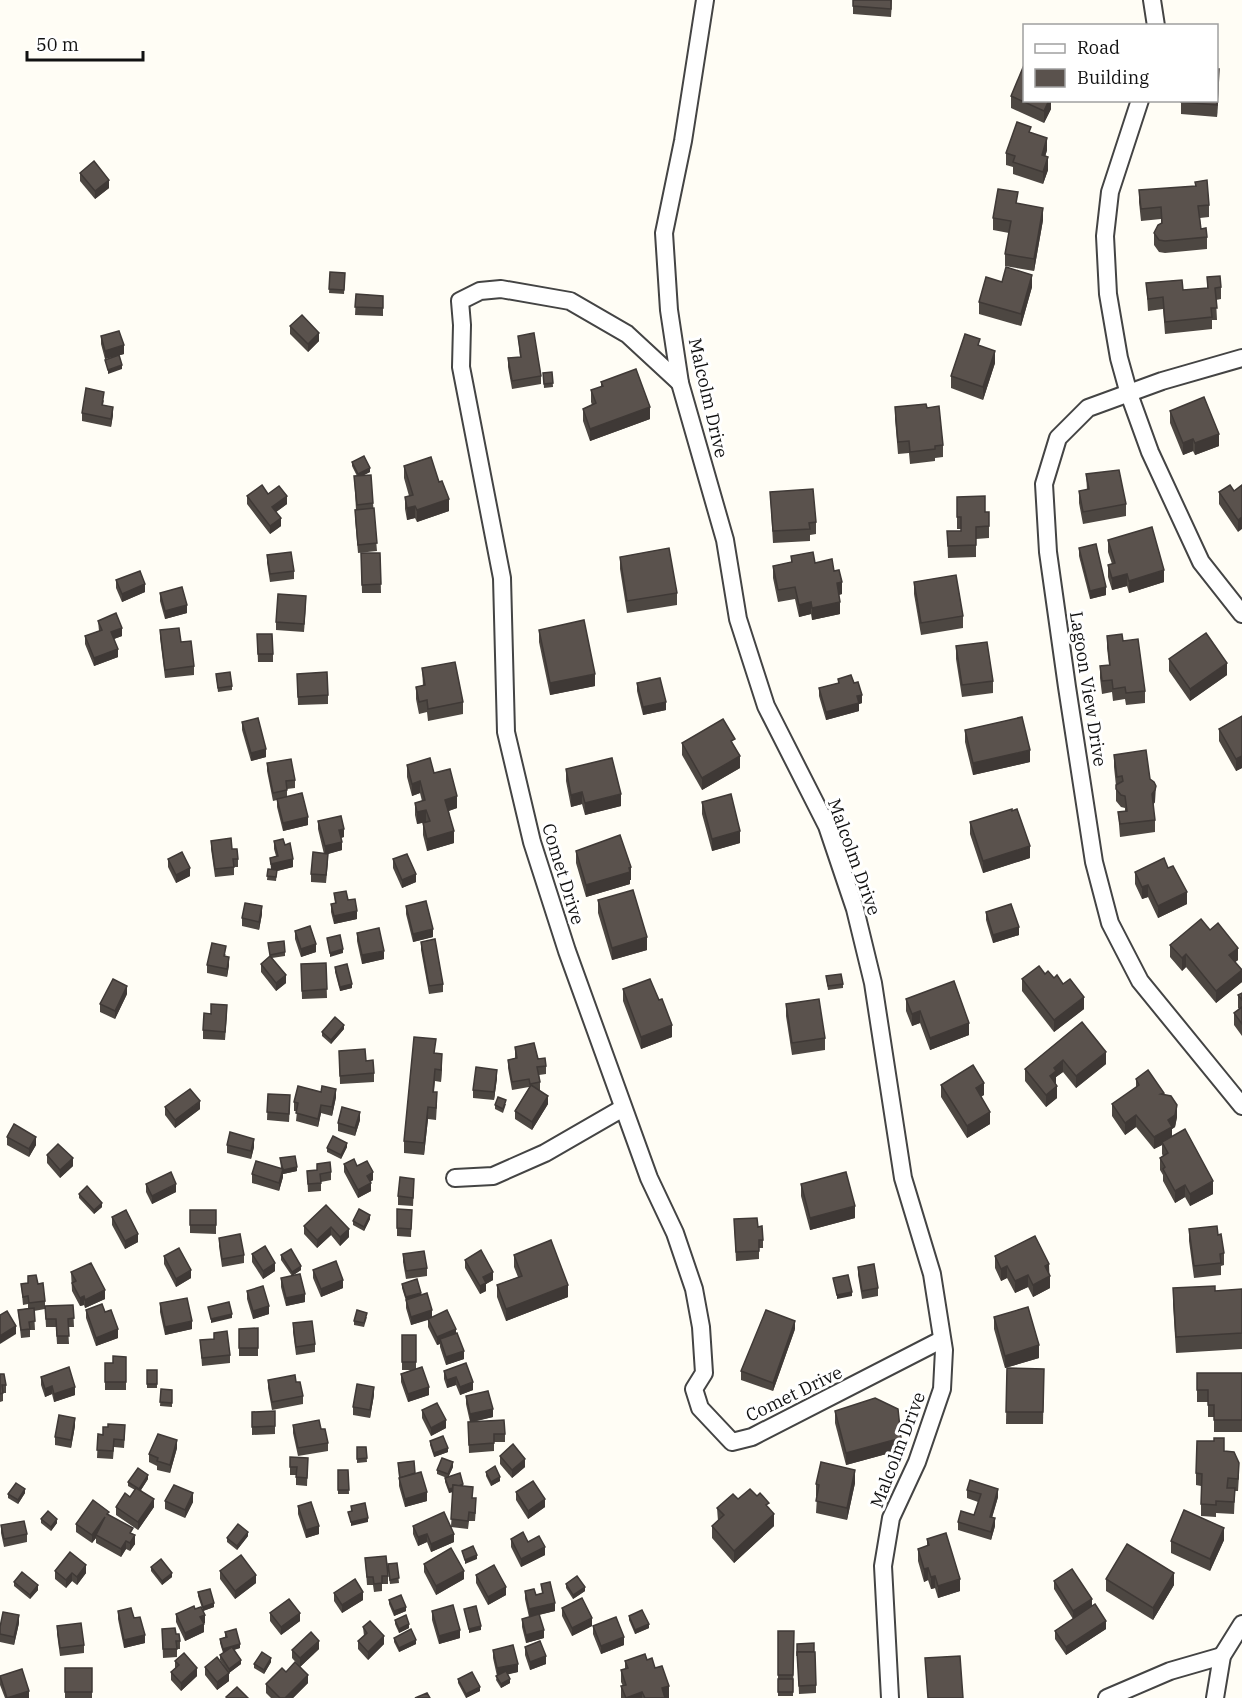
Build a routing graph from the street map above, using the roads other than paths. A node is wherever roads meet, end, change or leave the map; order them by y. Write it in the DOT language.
graph roads {
  1 [pos="705,0"];
  2 [pos="1152,0"];
  3 [pos="1156,24"];
  4 [pos="1139,102"];
  5 [pos="1242,358"];
  6 [pos="680,383"];
  7 [pos="1129,394"];
  8 [pos="1242,614"];
  9 [pos="1242,1106"];
  10 [pos="623,1108"];
  11 [pos="455,1178"];
  12 [pos="941,1340"];
  13 [pos="1242,1623"];
  14 [pos="1222,1656"];
  15 [pos="890,1698"];
  16 [pos="1107,1698"];
  17 [pos="1215,1698"];
  1 -- 6 [label="street, Malcolm Drive"];
  2 -- 3 [label="street"];
  4 -- 7 [label="street"];
  5 -- 7 [label="street, Lagoon View Drive"];
  6 -- 10 [label="street, Comet Drive"];
  6 -- 12 [label="street, Malcolm Drive"];
  7 -- 8 [label="street"];
  7 -- 9 [label="street, Lagoon View Drive"];
  10 -- 11 [label="street"];
  10 -- 12 [label="street, Comet Drive"];
  12 -- 15 [label="street, Malcolm Drive"];
  13 -- 14 [label="street"];
  14 -- 16 [label="street"];
  14 -- 17 [label="street"];
}
